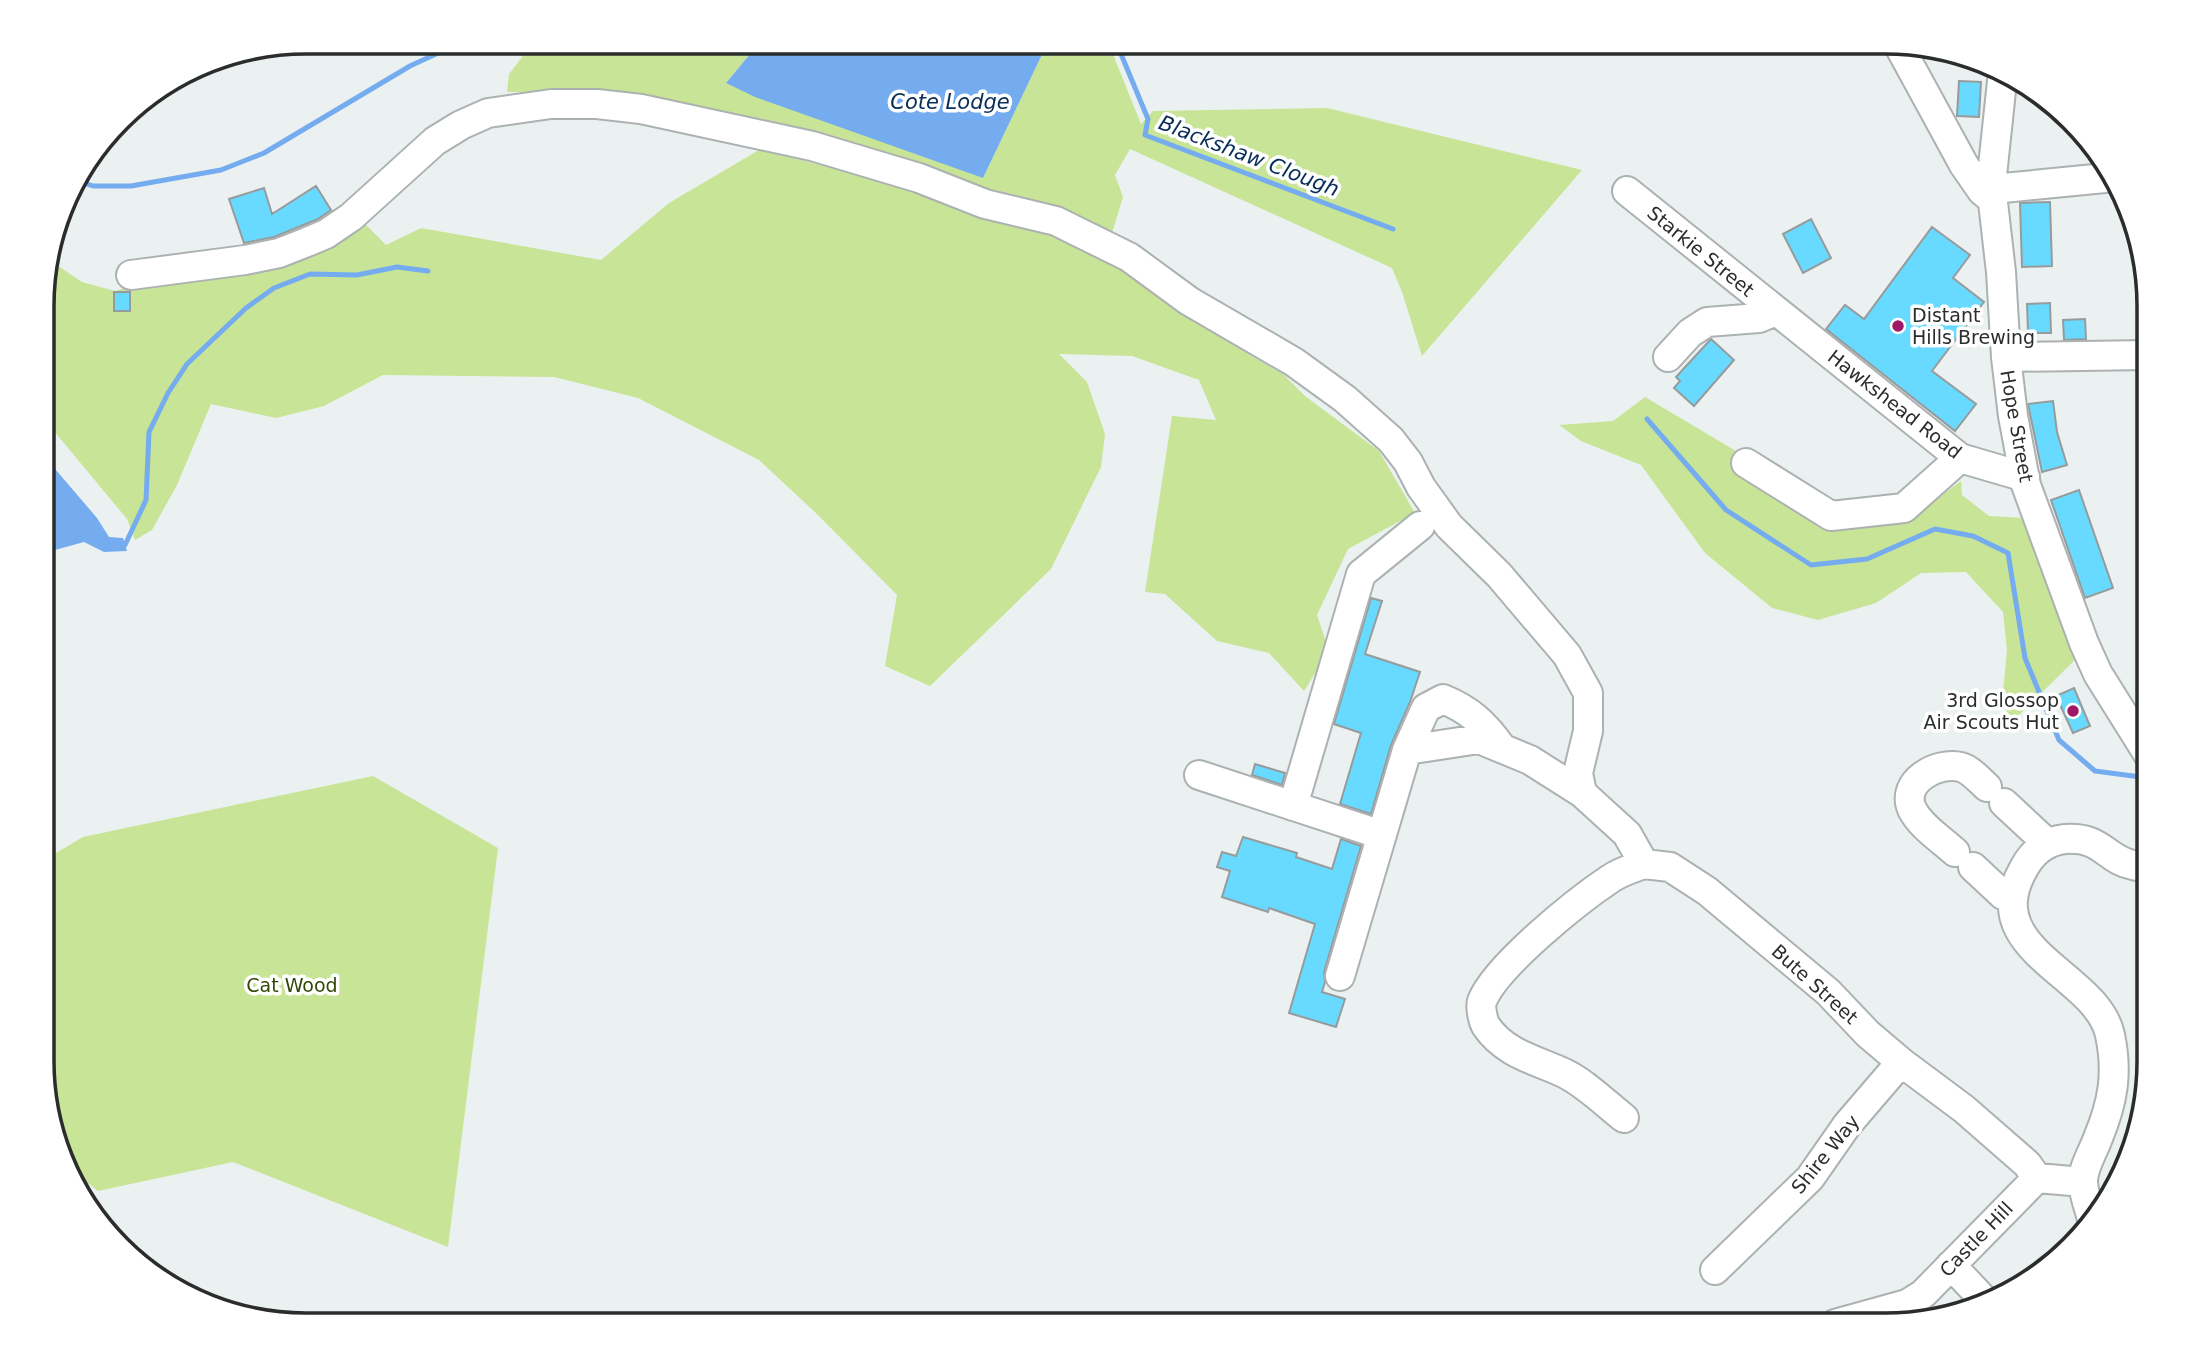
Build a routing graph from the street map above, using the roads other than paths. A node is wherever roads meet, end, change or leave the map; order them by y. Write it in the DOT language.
graph roads {
  1 [pos="1904,55"];
  2 [pos="2002,83"];
  3 [pos="2102,178"];
  4 [pos="1627,191"];
  5 [pos="1991,192"];
  6 [pos="131,275"];
  7 [pos="1776,311"];
  8 [pos="2137,355"];
  9 [pos="2006,357"];
  10 [pos="1668,358"];
  11 [pos="1960,458"];
  12 [pos="1746,463"];
  13 [pos="2025,477"];
  14 [pos="1420,526"];
  15 [pos="2137,736"];
  16 [pos="1502,748"];
  17 [pos="1407,750"];
  18 [pos="1199,775"];
  19 [pos="1582,793"];
  20 [pos="1293,806"];
  21 [pos="1382,835"];
  22 [pos="2047,843"];
  23 [pos="1644,863"];
  24 [pos="2137,866"];
  25 [pos="2012,899"];
  26 [pos="1340,976"];
  27 [pos="1901,1062"];
  28 [pos="1624,1118"];
  29 [pos="2036,1178"];
  30 [pos="2083,1182"];
  31 [pos="2089,1208"];
  32 [pos="1951,1265"];
  33 [pos="1715,1270"];
  34 [pos="1979,1295"];
  35 [pos="1875,1313"];
  1 -- 5 [label="street"];
  2 -- 5 [label="street, Hope Street"];
  3 -- 5 [label="street"];
  4 -- 7 [label="street, Starkie Street"];
  5 -- 9 [label="street, Hope Street"];
  6 -- 19 [label="street"];
  7 -- 10 [label="street"];
  7 -- 11 [label="street, Hawkshead Road"];
  8 -- 9 [label="street"];
  9 -- 13 [label="street, Hope Street"];
  11 -- 12 [label="street"];
  11 -- 13 [label="street, Hawkshead Road"];
  13 -- 15 [label="street, Hope Street"];
  14 -- 20 [label="street"];
  16 -- 17 [label="street"];
  16 -- 17 [label="street"];
  16 -- 19 [label="street"];
  17 -- 21 [label="street"];
  18 -- 20 [label="street"];
  19 -- 23 [label="street"];
  20 -- 21 [label="street"];
  21 -- 26 [label="street"];
  22 -- 24 [label="street"];
  22 -- 25 [label="street"];
  22 -- 25 [label="street"];
  23 -- 27 [label="street, Bute Street"];
  23 -- 28 [label="street"];
  25 -- 30 [label="street"];
  27 -- 29 [label="street, Bute Street"];
  27 -- 33 [label="street, Shire Way"];
  29 -- 30 [label="street"];
  29 -- 32 [label="street, Castle Hill"];
  30 -- 31 [label="street"];
  32 -- 34 [label="street"];
  32 -- 35 [label="street, Castle Hill"];
}
